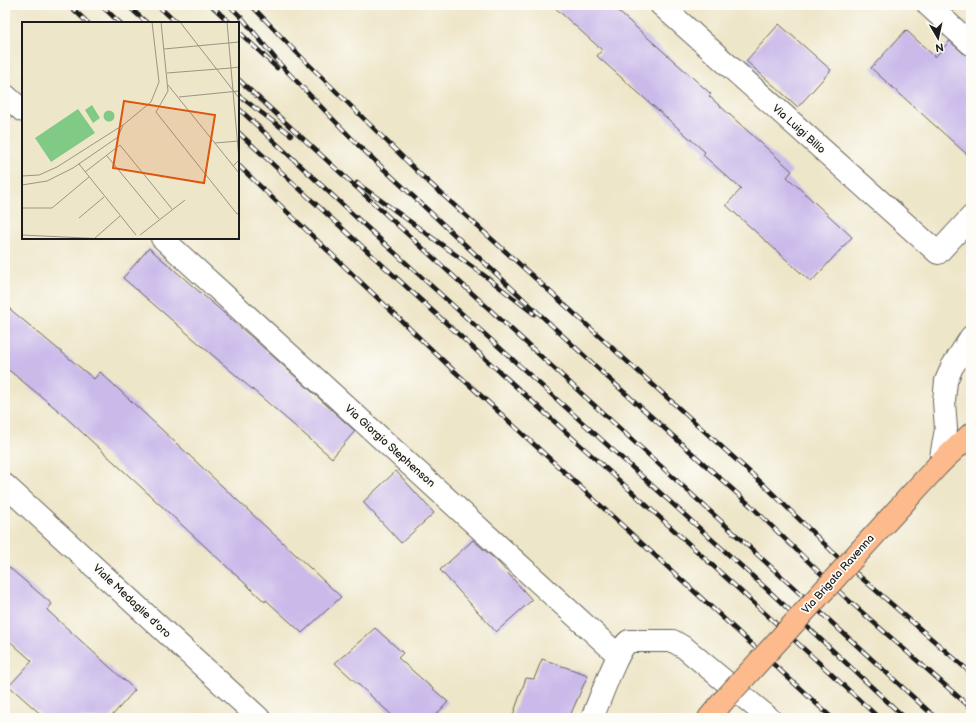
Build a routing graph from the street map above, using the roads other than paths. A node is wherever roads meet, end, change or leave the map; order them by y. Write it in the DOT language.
graph roads {
  1 [pos="660,5"];
  2 [pos="928,5"];
  3 [pos="971,44"];
  4 [pos="5,95"];
  5 [pos="22,110"];
  6 [pos="971,217"];
  7 [pos="163,239"];
  8 [pos="971,337"];
  9 [pos="971,434"];
  10 [pos="940,463"];
  11 [pos="5,485"];
  12 [pos="618,655"];
  13 [pos="259,718"];
  14 [pos="592,718"];
  15 [pos="709,718"];
  16 [pos="769,718"];
  1 -- 6 [label="street, Via Luigi Bilio"];
  2 -- 3 [label="street"];
  4 -- 5 [label="street"];
  7 -- 12 [label="street, Via Giorgio Stephenson"];
  8 -- 10 [label="street"];
  9 -- 10 [label="main road, Via Brigata Ravenna"];
  10 -- 15 [label="main road, Via Brigata Ravenna, bridge"];
  11 -- 13 [label="street, Viale Medaglie d'oro"];
  12 -- 14 [label="street"];
  12 -- 16 [label="street"];
}
